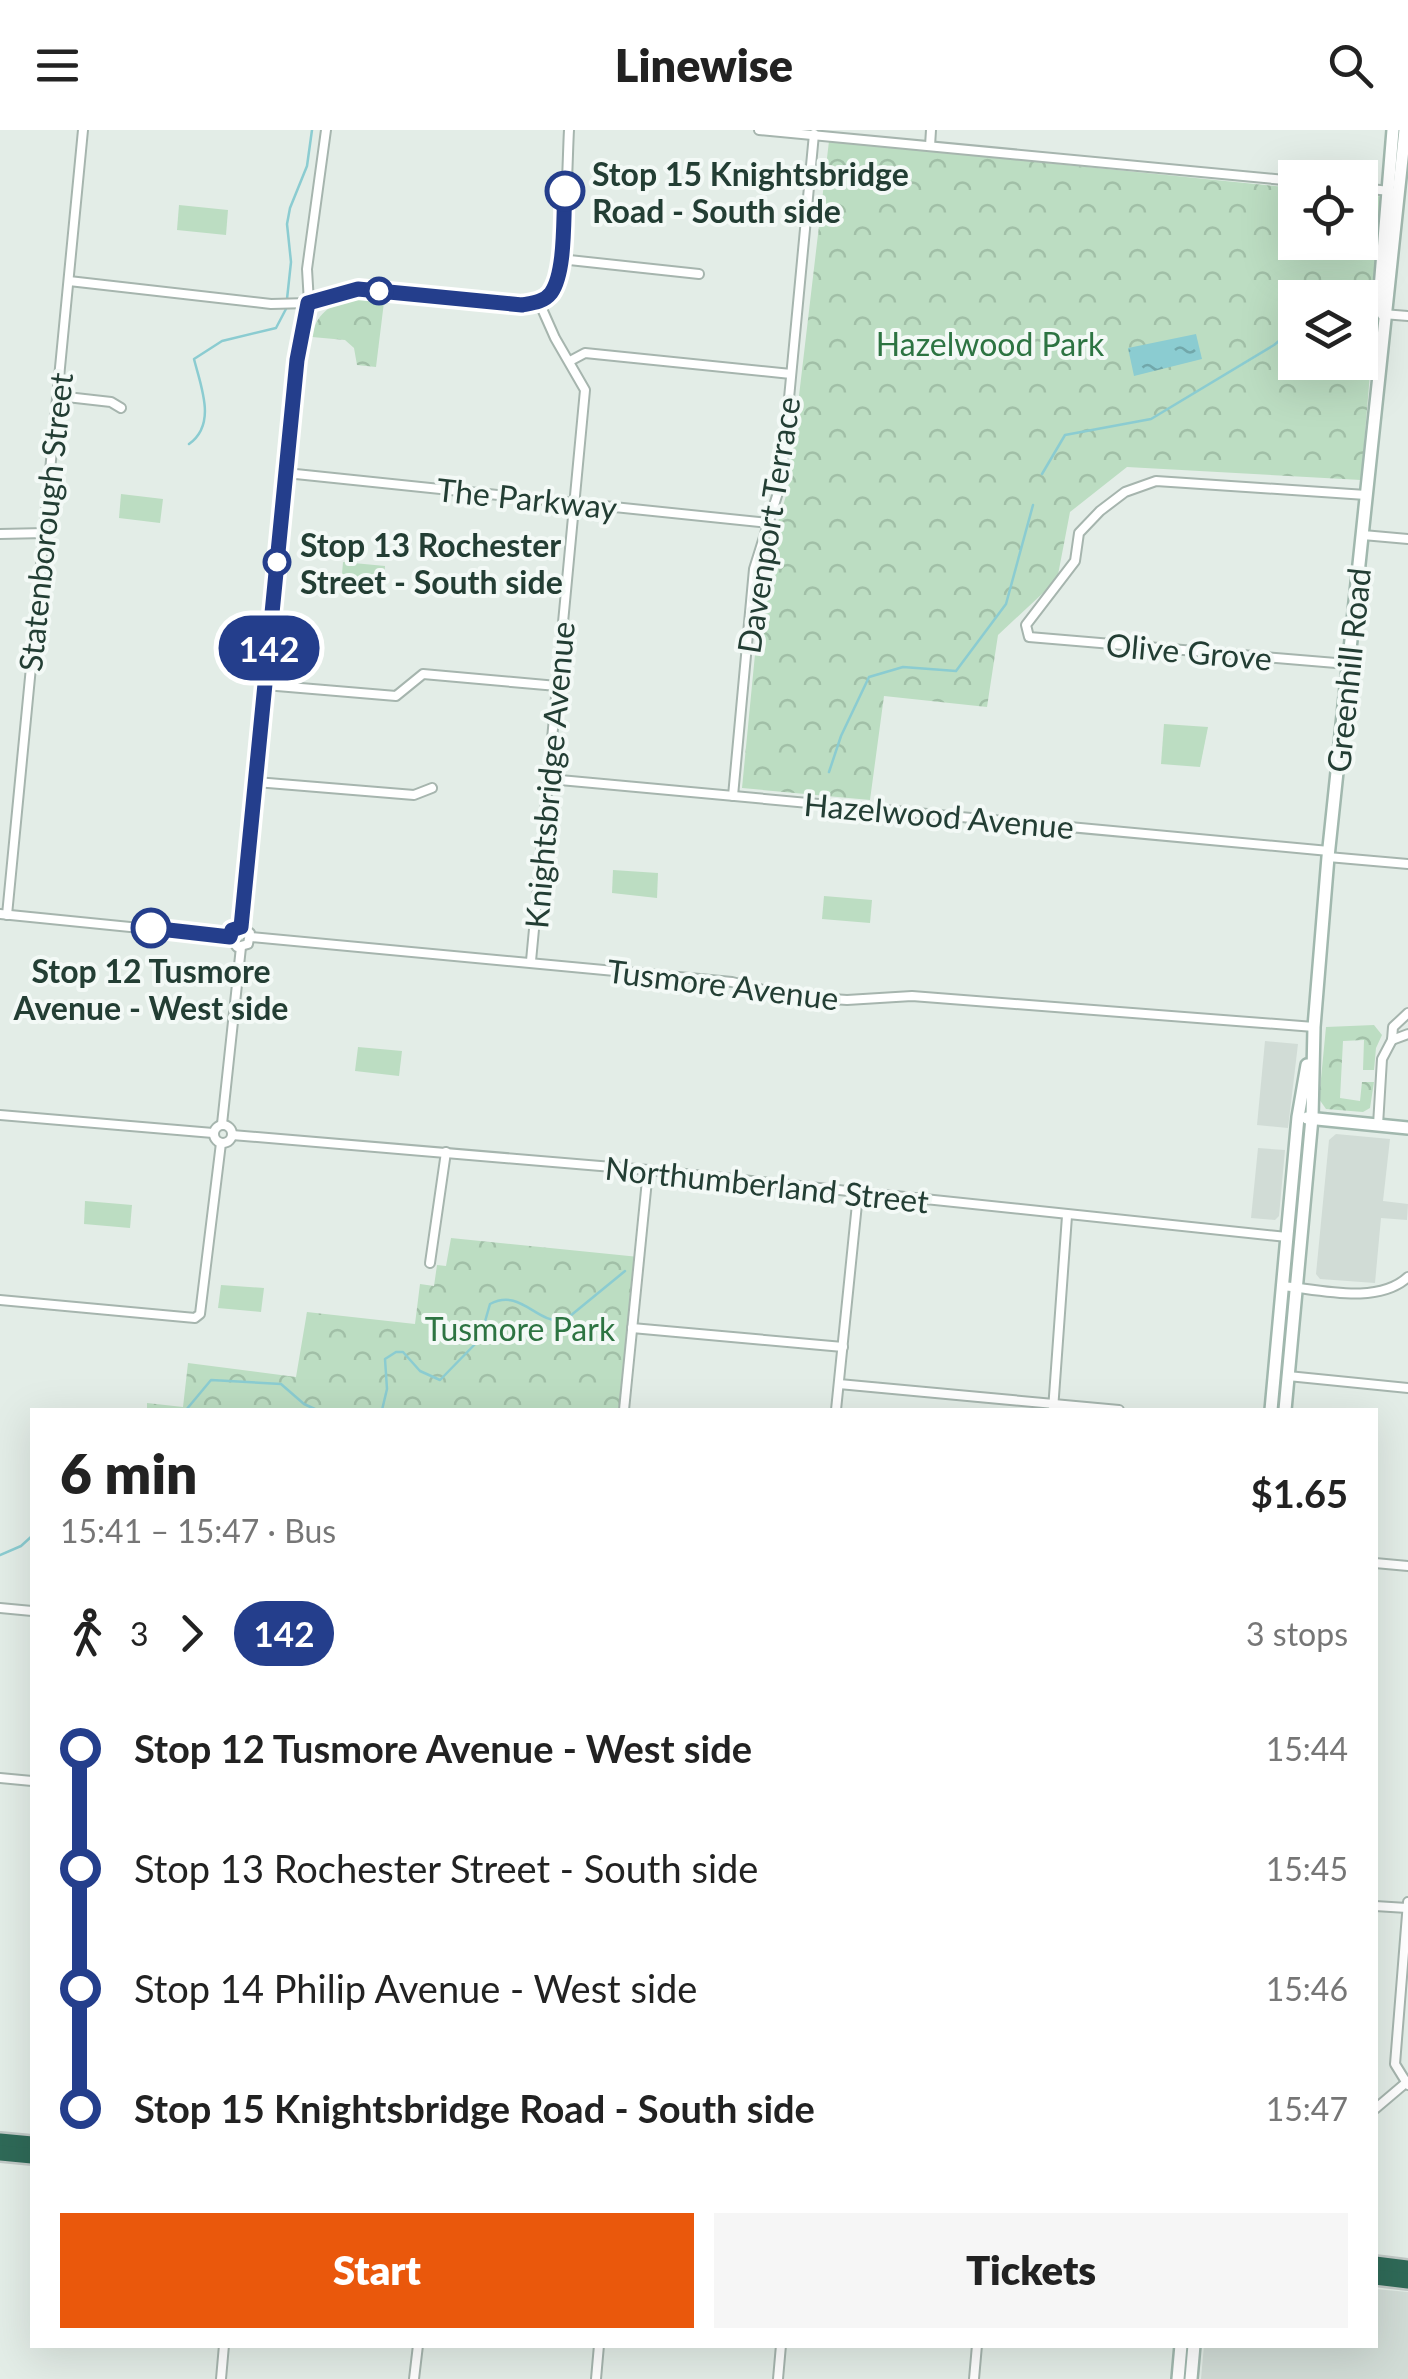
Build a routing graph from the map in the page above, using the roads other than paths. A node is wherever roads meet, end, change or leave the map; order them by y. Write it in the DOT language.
graph roads {
  1 [pos="83,130"];
  2 [pos="326,130"];
  3 [pos="569,130"];
  4 [pos="760,130"];
  5 [pos="931,130"];
  6 [pos="1393,130"];
  7 [pos="1405,130"];
  8 [pos="814,134"];
  9 [pos="930,146"];
  10 [pos="1278,180"];
  11 [pos="1378,190"];
  12 [pos="1393,191"];
  13 [pos="560,260"];
  14 [pos="699,274"];
  15 [pos="68,281"];
  16 [pos="539,302"];
  17 [pos="308,303"];
  18 [pos="1383,314"];
  19 [pos="1408,316"];
  20 [pos="570,361"];
  21 [pos="792,374"];
  22 [pos="58,396"];
  23 [pos="120,408"];
  24 [pos="286,474"];
  25 [pos="1366,495"];
  26 [pos="574,502"];
  27 [pos="768,523"];
  28 [pos="0,534"];
  29 [pos="45,534"];
  30 [pos="1363,535"];
  31 [pos="1408,539"];
  32 [pos="1348,664"];
  33 [pos="265,685"];
  34 [pos="557,686"];
  35 [pos="549,779"];
  36 [pos="256,782"];
  37 [pos="432,788"];
  38 [pos="733,796"];
  39 [pos="1329,854"];
  40 [pos="1408,864"];
  41 [pos="4,914"];
  42 [pos="241,927"];
  43 [pos="230,937"];
  44 [pos="251,938"];
  45 [pos="240,947"];
  46 [pos="531,961"];
  47 [pos="1408,1013"];
  48 [pos="1314,1027"];
  49 [pos="1408,1034"];
  50 [pos="1392,1040"];
  51 [pos="0,1115"];
  52 [pos="1305,1118"];
  53 [pos="222,1124"];
  54 [pos="1378,1125"];
  55 [pos="1408,1128"];
  56 [pos="214,1133"];
  57 [pos="232,1136"];
  58 [pos="221,1143"];
  59 [pos="446,1152"];
  60 [pos="648,1170"];
  61 [pos="858,1194"];
  62 [pos="1067,1216"];
  63 [pos="1295,1238"];
  64 [pos="430,1262"];
  65 [pos="1408,1276"];
  66 [pos="1283,1286"];
  67 [pos="1297,1288"];
  68 [pos="0,1300"];
  69 [pos="632,1328"];
  70 [pos="843,1347"];
  71 [pos="1274,1375"];
  72 [pos="1289,1376"];
  73 [pos="839,1384"];
  74 [pos="1408,1388"];
  75 [pos="1054,1407"];
  76 [pos="624,1408"];
  77 [pos="836,1408"];
  78 [pos="1271,1408"];
  79 [pos="1286,1408"];
  80 [pos="1378,1563"];
  81 [pos="1408,1566"];
  82 [pos="0,1608"];
  83 [pos="30,1611"];
  84 [pos="0,1778"];
  85 [pos="30,1781"];
  86 [pos="1408,1905"];
  87 [pos="1378,1906"];
  88 [pos="1407,2083"];
  89 [pos="1378,2107"];
  90 [pos="0,2142"];
  91 [pos="30,2144"];
  92 [pos="0,2153"];
  93 [pos="30,2156"];
  94 [pos="1378,2264"];
  95 [pos="1408,2268"];
  96 [pos="1378,2277"];
  97 [pos="1408,2281"];
  98 [pos="224,2348"];
  99 [pos="418,2348"];
  100 [pos="599,2348"];
  101 [pos="781,2348"];
  102 [pos="977,2348"];
  103 [pos="1181,2348"];
  104 [pos="1194,2348"];
  105 [pos="221,2379"];
  106 [pos="414,2379"];
  107 [pos="596,2379"];
  108 [pos="778,2379"];
  109 [pos="974,2379"];
  110 [pos="1178,2379"];
  111 [pos="1191,2379"];
  1 -- 15 [label="street, Statenborough Street"];
  2 -- 17 [label="street"];
  3 -- 13 [label="street"];
  4 -- 8 [label="street"];
  5 -- 9 [label="street"];
  6 -- 12 [label="main road, Greenhill Road"];
  7 -- 12 [label="main road, Greenhill Road"];
  8 -- 9 [label="street"];
  8 -- 21 [label="street, Davenport Terrace"];
  9 -- 10 [label="street"];
  11 -- 12 [label="street"];
  12 -- 18 [label="main road, Greenhill Road"];
  13 -- 14 [label="street"];
  13 -- 16 [label="street"];
  15 -- 17 [label="street"];
  15 -- 22 [label="street, Statenborough Street"];
  16 -- 17 [label="street"];
  16 -- 20 [label="street, Knightsbridge Avenue"];
  17 -- 24 [label="street"];
  18 -- 19 [label="street"];
  18 -- 25 [label="main road, Greenhill Road"];
  20 -- 21 [label="street"];
  20 -- 26 [label="street, Knightsbridge Avenue"];
  21 -- 27 [label="street, Davenport Terrace"];
  22 -- 23 [label="street"];
  22 -- 29 [label="street, Statenborough Street"];
  24 -- 26 [label="street, The Parkway"];
  24 -- 33 [label="street"];
  25 -- 30 [label="main road, Greenhill Road"];
  25 -- 32 [label="street, Olive Grove"];
  26 -- 27 [label="street, The Parkway"];
  26 -- 34 [label="street, Knightsbridge Avenue"];
  27 -- 38 [label="street, Davenport Terrace"];
  28 -- 29 [label="street"];
  29 -- 41 [label="street, Statenborough Street"];
  30 -- 31 [label="street"];
  30 -- 32 [label="main road, Greenhill Road"];
  32 -- 39 [label="main road, Greenhill Road"];
  33 -- 34 [label="street"];
  33 -- 36 [label="street"];
  34 -- 35 [label="street, Knightsbridge Avenue"];
  35 -- 38 [label="street, Hazelwood Avenue"];
  35 -- 46 [label="street, Knightsbridge Avenue"];
  36 -- 37 [label="street"];
  36 -- 42 [label="street"];
  38 -- 39 [label="street, Hazelwood Avenue"];
  39 -- 40 [label="street, Hazelwood Avenue"];
  39 -- 48 [label="main road, Greenhill Road"];
  41 -- 43 [label="street"];
  42 -- 43 [label="street"];
  42 -- 44 [label="street"];
  43 -- 45 [label="street"];
  44 -- 45 [label="street"];
  44 -- 46 [label="street, Tusmore Avenue"];
  45 -- 53 [label="street"];
  46 -- 48 [label="street, Tusmore Avenue"];
  47 -- 50 [label="street"];
  48 -- 52 [label="main road, Greenhill Road"];
  49 -- 50 [label="street"];
  50 -- 54 [label="street"];
  51 -- 56 [label="street"];
  52 -- 54 [label="main road"];
  52 -- 63 [label="main road, Greenhill Road"];
  53 -- 56 [label="street"];
  53 -- 57 [label="street"];
  54 -- 55 [label="main road"];
  56 -- 58 [label="street"];
  57 -- 58 [label="street"];
  57 -- 59 [label="street, Northumberland Street"];
  58 -- 68 [label="street"];
  59 -- 60 [label="street, Northumberland Street"];
  59 -- 64 [label="street"];
  60 -- 61 [label="street, Northumberland Street"];
  60 -- 69 [label="street"];
  61 -- 62 [label="street, Northumberland Street"];
  61 -- 70 [label="street"];
  62 -- 63 [label="street, Northumberland Street"];
  62 -- 75 [label="street"];
  63 -- 66 [label="main road, Greenhill Road"];
  63 -- 67 [label="main road, Greenhill Road"];
  65 -- 67 [label="street"];
  66 -- 67 [label="street"];
  66 -- 71 [label="main road, Greenhill Road"];
  67 -- 72 [label="main road, Greenhill Road"];
  69 -- 70 [label="street"];
  69 -- 76 [label="street"];
  70 -- 73 [label="street"];
  71 -- 72 [label="street"];
  71 -- 78 [label="main road, Greenhill Road"];
  72 -- 74 [label="street"];
  72 -- 79 [label="main road, Greenhill Road"];
  73 -- 75 [label="street"];
  73 -- 77 [label="street"];
  80 -- 81 [label="street"];
  82 -- 83 [label="street"];
  84 -- 85 [label="street"];
  86 -- 87 [label="street"];
  86 -- 88 [label="street"];
  88 -- 89 [label="street"];
  90 -- 91 [label="highway"];
  92 -- 93 [label="highway"];
  94 -- 95 [label="highway"];
  96 -- 97 [label="highway"];
  98 -- 105 [label="street"];
  99 -- 106 [label="street"];
  100 -- 107 [label="street"];
  101 -- 108 [label="street"];
  102 -- 109 [label="street"];
  103 -- 110 [label="main road"];
  104 -- 111 [label="main road"];
}
